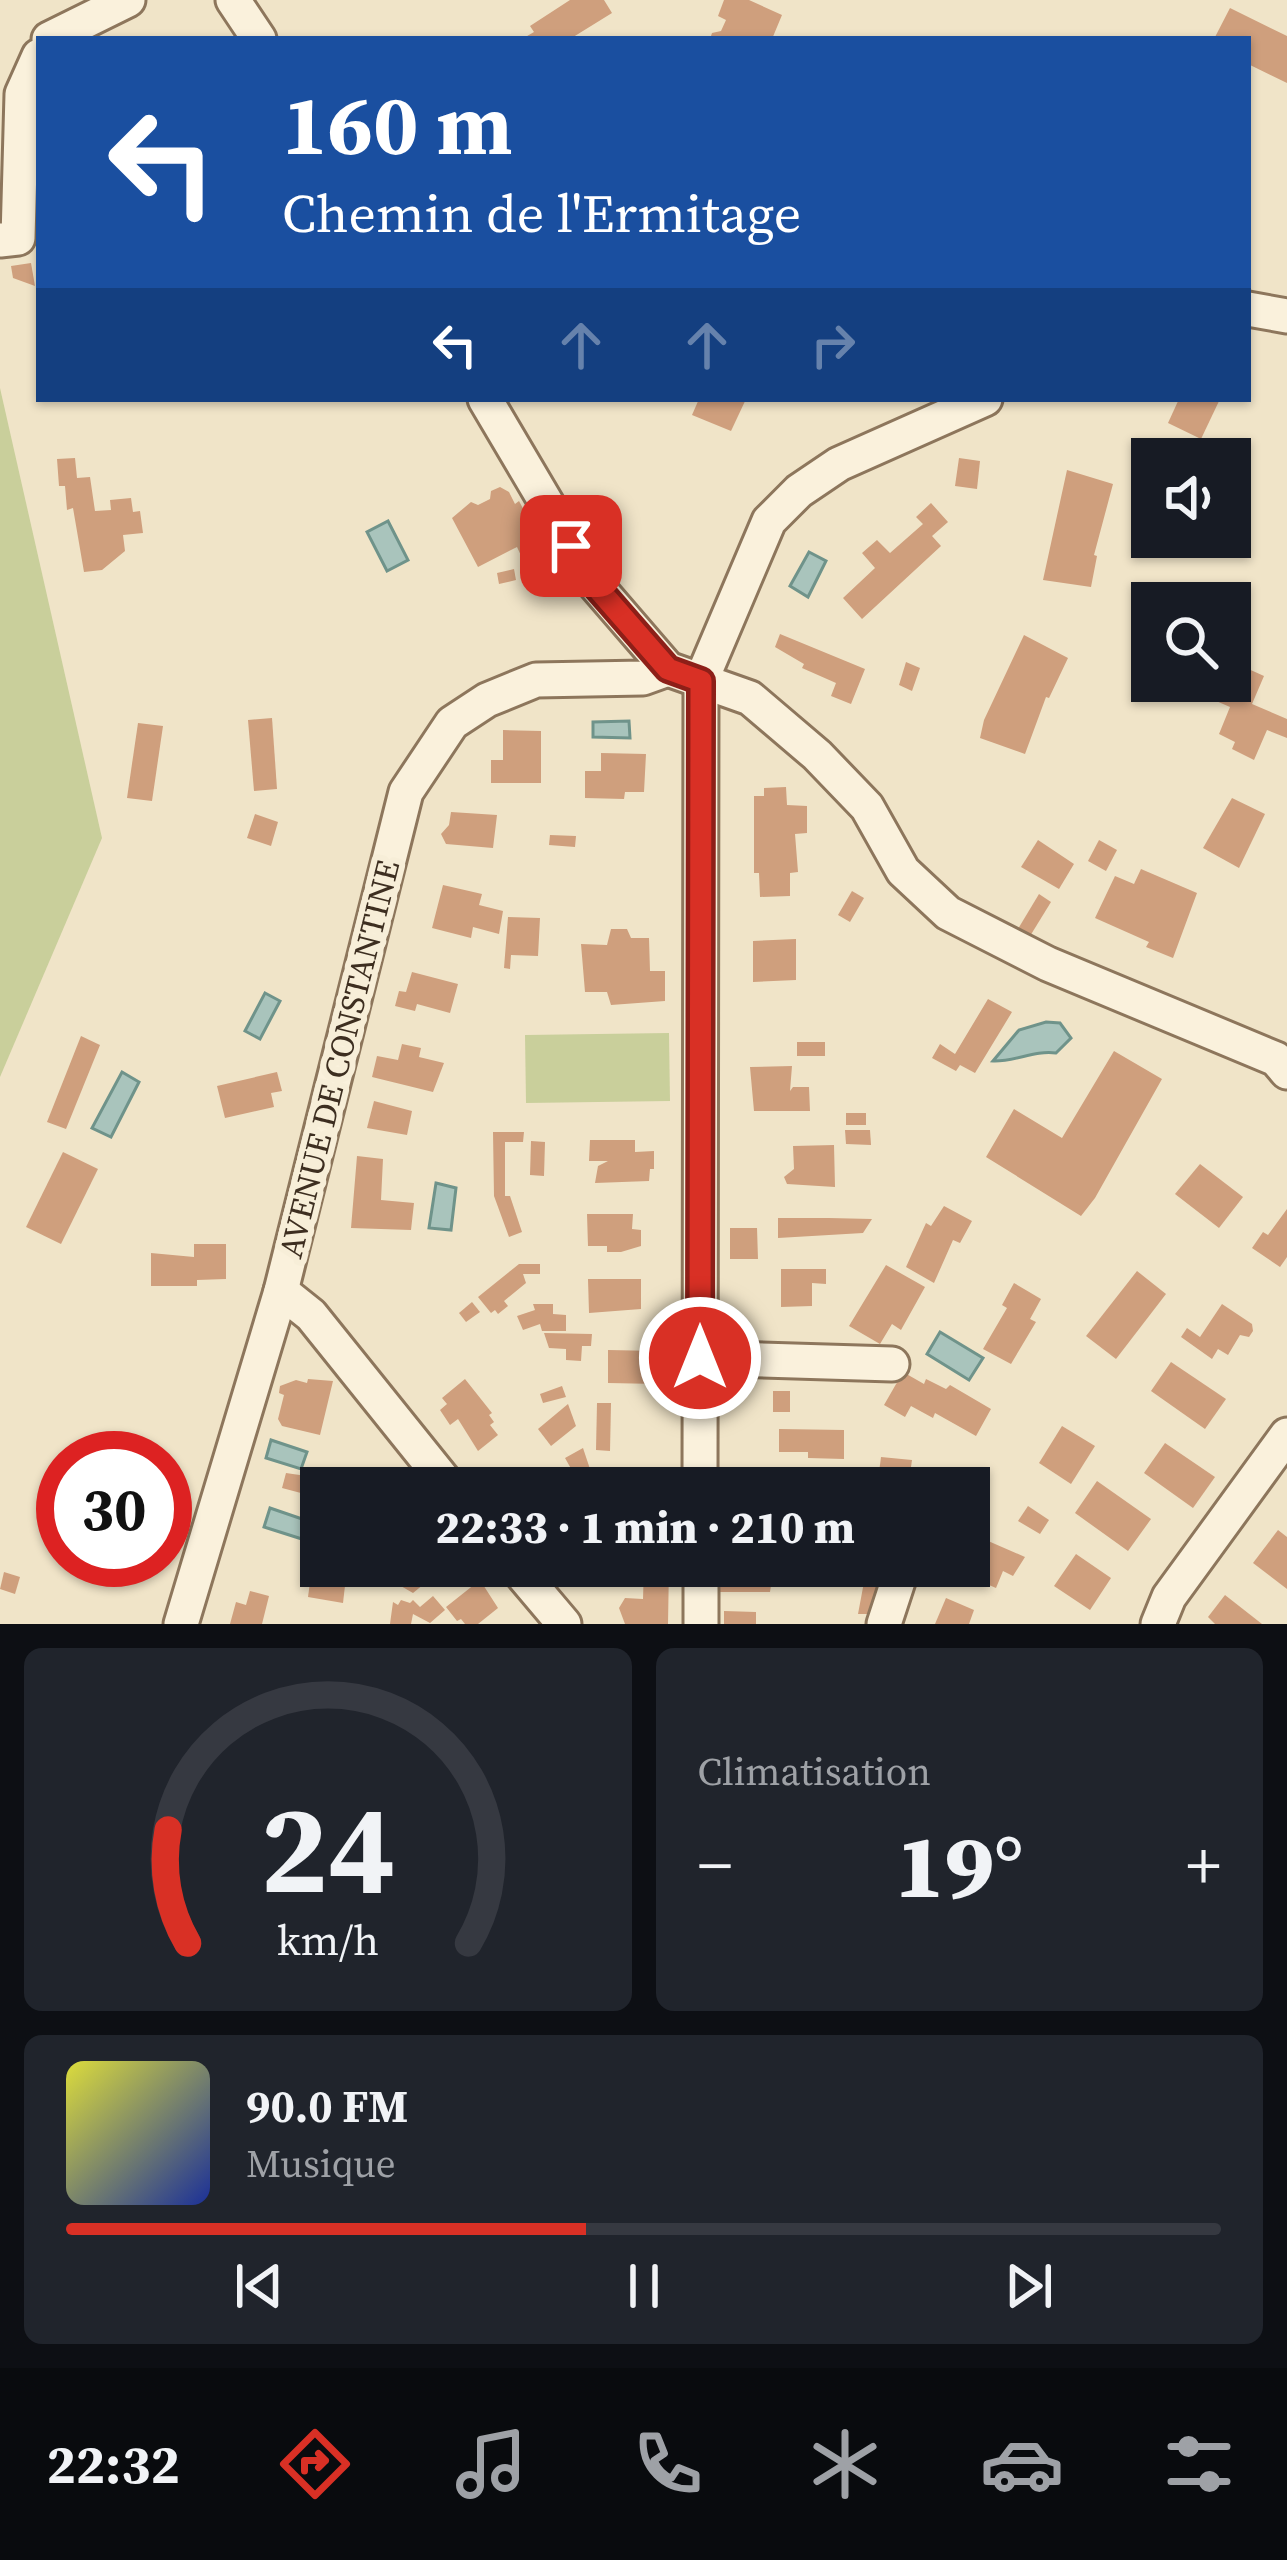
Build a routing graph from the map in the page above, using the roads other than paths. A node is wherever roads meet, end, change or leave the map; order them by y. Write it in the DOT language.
graph roads {
  1 [pos="128,0"];
  2 [pos="233,0"];
  3 [pos="55,36"];
  4 [pos="257,36"];
  5 [pos="36,63"];
  6 [pos="0,240"];
  7 [pos="1251,310"];
  8 [pos="1287,316"];
  9 [pos="487,402"];
  10 [pos="978,402"];
  11 [pos="668,669"];
  12 [pos="701,681"];
  13 [pos="1287,1072"];
  14 [pos="280,1291"];
  15 [pos="700,1358"];
  16 [pos="892,1364"];
  17 [pos="1287,1436"];
  18 [pos="433,1467"];
  19 [pos="700,1467"];
  20 [pos="533,1587"];
  21 [pos="700,1587"];
  22 [pos="895,1587"];
  23 [pos="181,1624"];
  24 [pos="564,1624"];
  25 [pos="701,1624"];
  26 [pos="884,1624"];
  27 [pos="1158,1624"];
  1 -- 3 [label="street"];
  2 -- 4 [label="street"];
  5 -- 6 [label="street"];
  7 -- 8 [label="street"];
  9 -- 11 [label="street"];
  10 -- 12 [label="street"];
  11 -- 12 [label="street"];
  11 -- 14 [label="street, AVENUE DE CONSTANTINE"];
  12 -- 13 [label="street"];
  12 -- 15 [label="street"];
  14 -- 18 [label="street"];
  14 -- 23 [label="street, AVENUE DE CONSTANTINE"];
  15 -- 16 [label="street"];
  15 -- 19 [label="street"];
  17 -- 27 [label="street"];
  20 -- 24 [label="street"];
  21 -- 25 [label="street"];
  22 -- 26 [label="street"];
}
